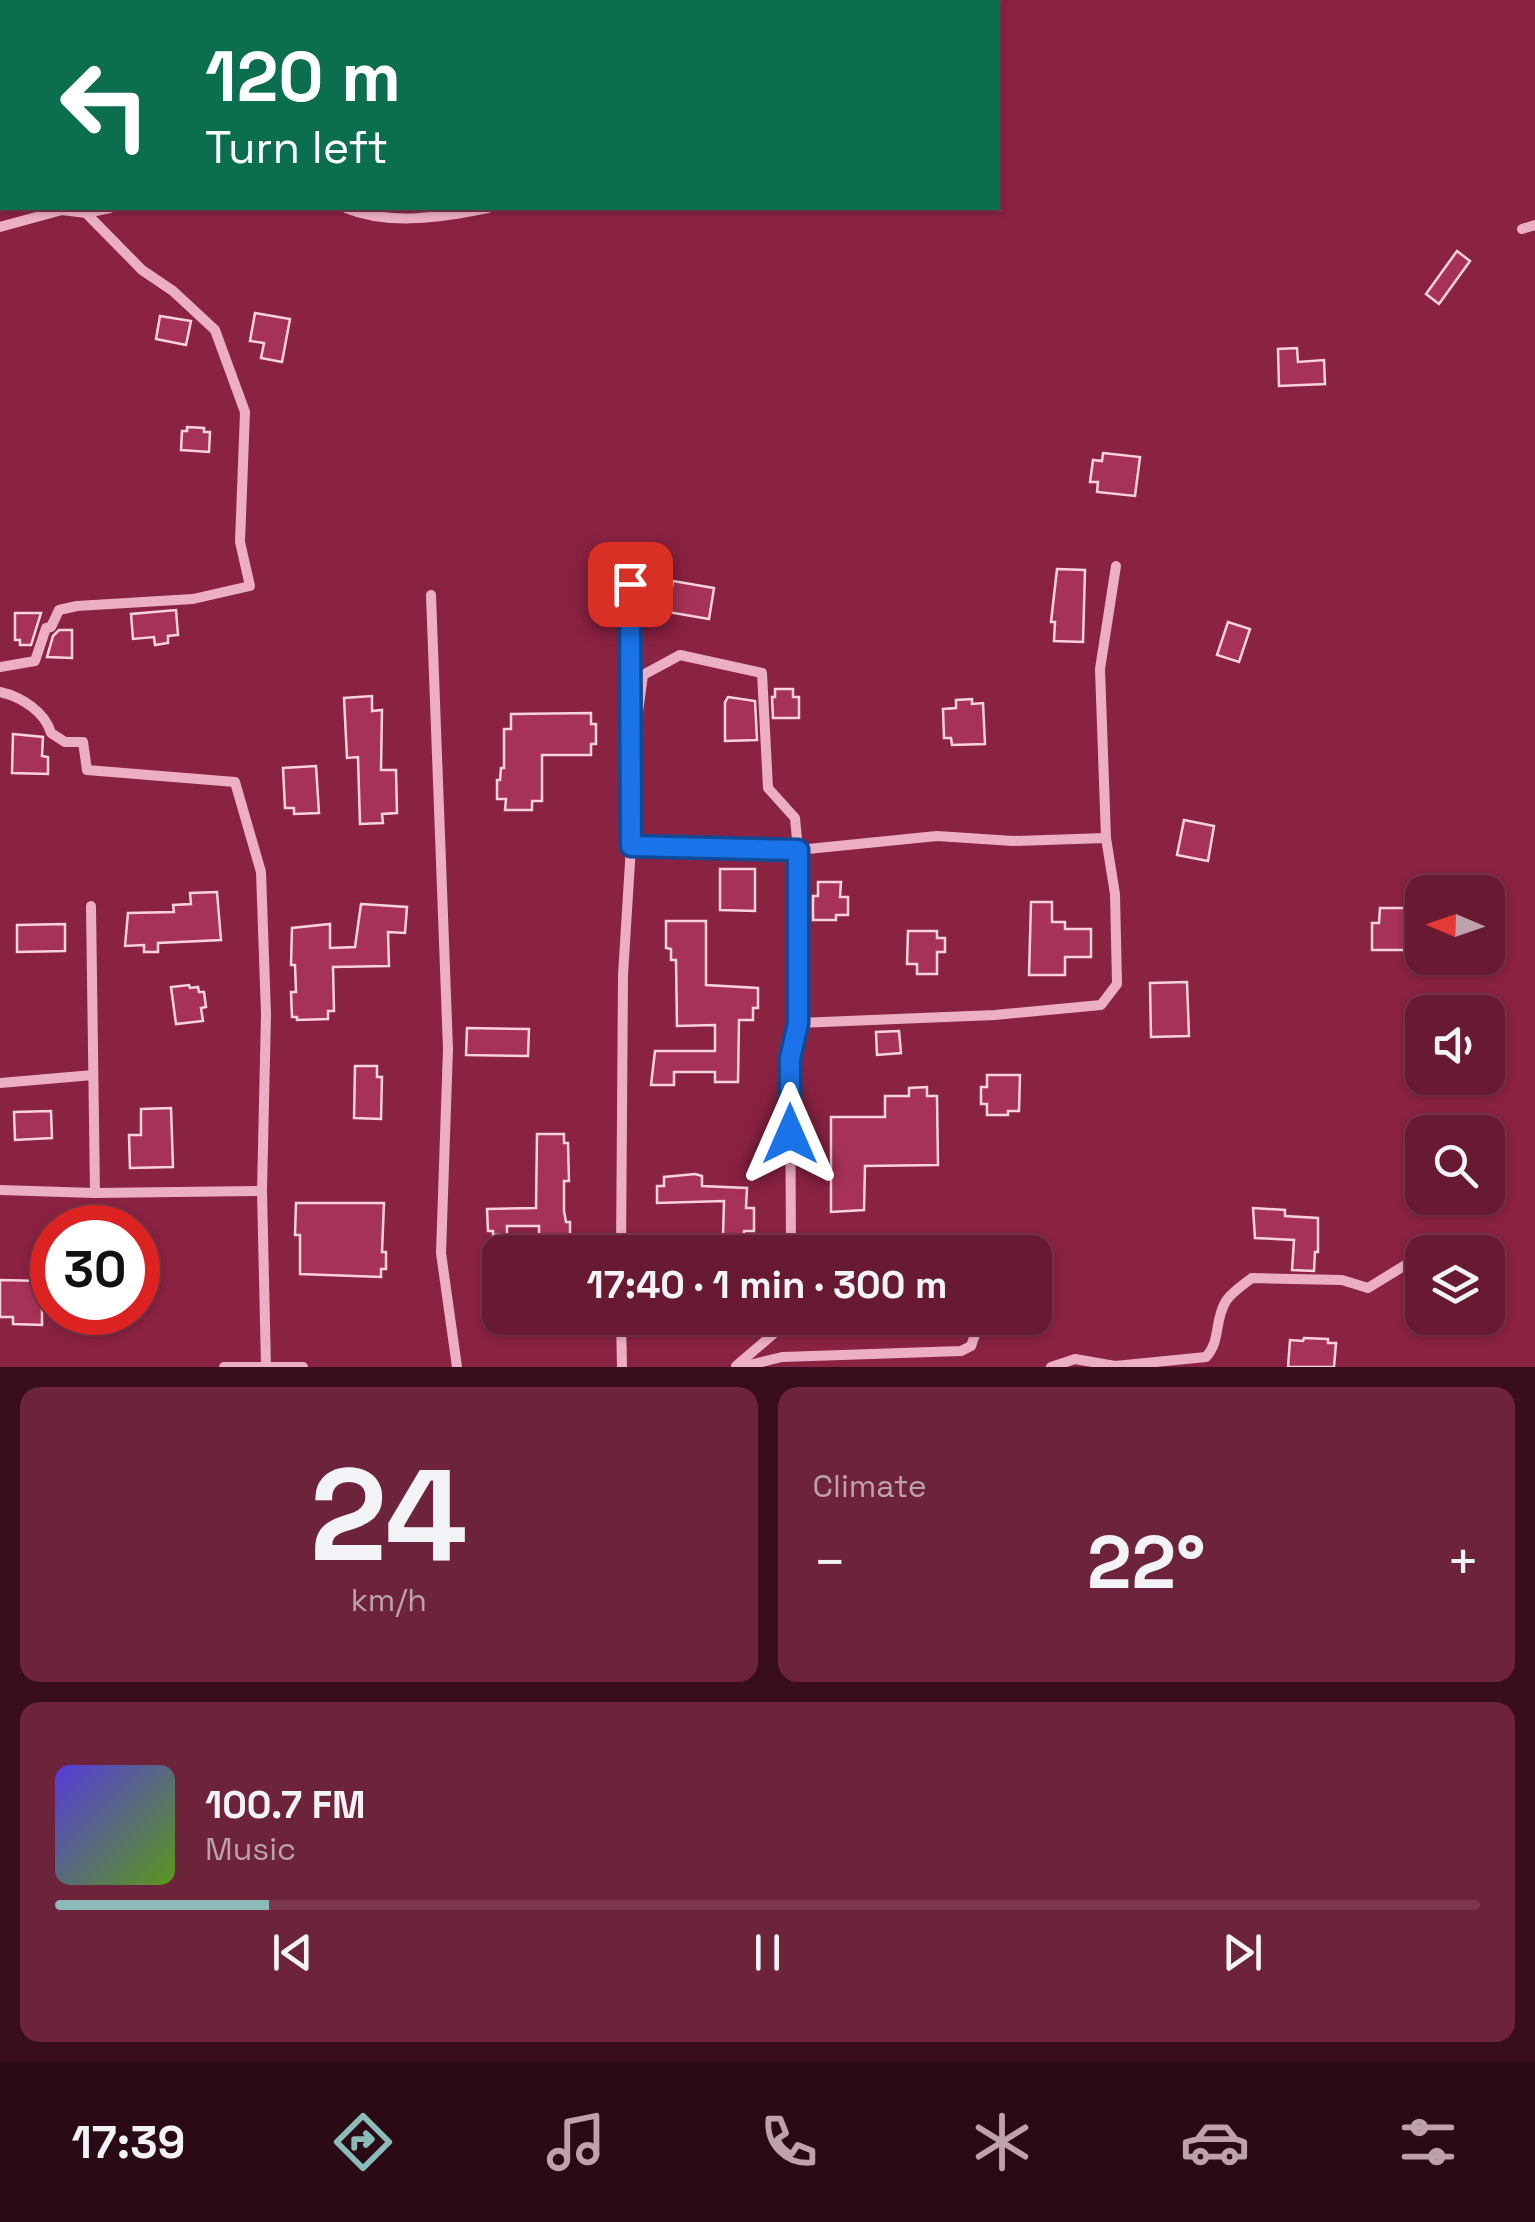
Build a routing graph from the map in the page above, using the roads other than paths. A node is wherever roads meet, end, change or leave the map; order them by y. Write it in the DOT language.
graph roads {
  1 [pos="100,210"];
  2 [pos="351,210"];
  3 [pos="478,210"];
  4 [pos="86,213"];
  5 [pos="1535,225"];
  6 [pos="0,226"];
  7 [pos="1522,229"];
  8 [pos="1116,566"];
  9 [pos="630,584"];
  10 [pos="431,595"];
  11 [pos="0,667"];
  12 [pos="0,692"];
  13 [pos="630,763"];
  14 [pos="1106,838"];
  15 [pos="631,846"];
  16 [pos="798,850"];
  17 [pos="92,906"];
  18 [pos="798,1023"];
  19 [pos="94,1075"];
  20 [pos="0,1083"];
  21 [pos="0,1190"];
  22 [pos="262,1191"];
  23 [pos="95,1193"];
  24 [pos="620,1235"];
  25 [pos="791,1235"];
  26 [pos="1405,1265"];
  27 [pos="621,1335"];
  28 [pos="776,1335"];
  29 [pos="975,1335"];
  30 [pos="266,1366"];
  31 [pos="224,1367"];
  32 [pos="303,1367"];
  33 [pos="457,1367"];
  34 [pos="622,1367"];
  35 [pos="738,1367"];
  36 [pos="1051,1367"];
  1 -- 4 [label="street"];
  2 -- 3 [label="street"];
  4 -- 6 [label="street"];
  4 -- 11 [label="street"];
  5 -- 7 [label="street"];
  8 -- 14 [label="street"];
  9 -- 13 [label="street"];
  10 -- 33 [label="street"];
  12 -- 22 [label="street"];
  13 -- 15 [label="street"];
  13 -- 16 [label="street"];
  14 -- 16 [label="street"];
  14 -- 18 [label="street"];
  15 -- 16 [label="street"];
  15 -- 24 [label="street"];
  16 -- 18 [label="street"];
  17 -- 19 [label="street"];
  18 -- 25 [label="street"];
  19 -- 20 [label="street"];
  19 -- 23 [label="street"];
  21 -- 23 [label="street"];
  22 -- 23 [label="street"];
  22 -- 30 [label="street"];
  26 -- 36 [label="street"];
  27 -- 34 [label="street"];
  28 -- 35 [label="street"];
  29 -- 35 [label="street"];
  30 -- 31 [label="street"];
  30 -- 32 [label="street"];
}
